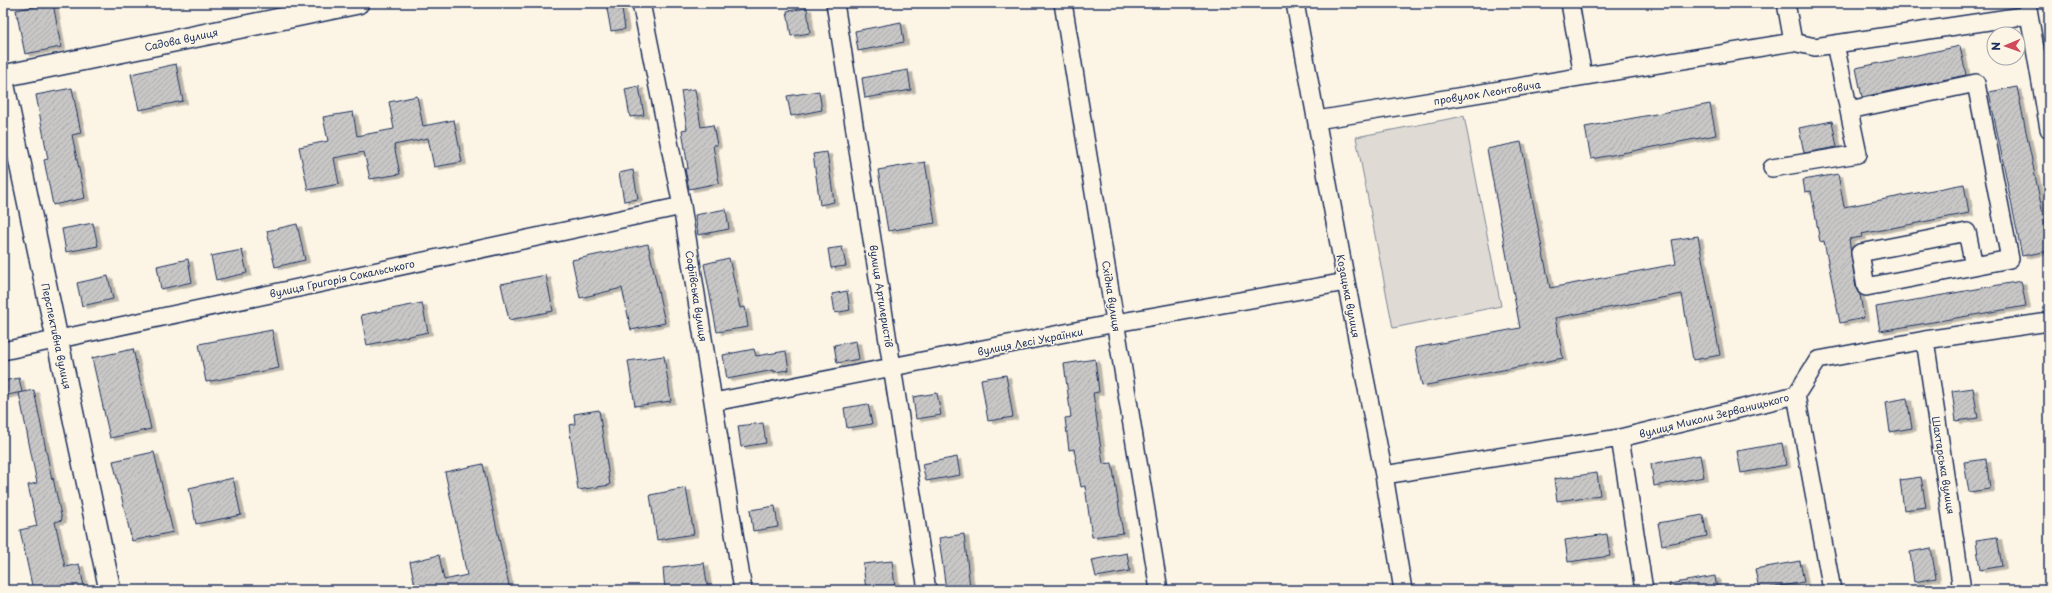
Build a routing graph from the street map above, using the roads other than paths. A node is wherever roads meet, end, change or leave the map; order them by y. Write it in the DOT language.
graph roads {
  1 [pos="358,3"];
  2 [pos="640,3"];
  3 [pos="836,3"];
  4 [pos="1063,3"];
  5 [pos="1295,3"];
  6 [pos="1570,3"];
  7 [pos="1786,3"];
  8 [pos="2028,9"];
  9 [pos="1794,42"];
  10 [pos="1836,44"];
  11 [pos="3,76"];
  12 [pos="1583,76"];
  13 [pos="3,82"];
  14 [pos="1849,110"];
  15 [pos="1317,120"];
  16 [pos="2049,129"];
  17 [pos="1772,168"];
  18 [pos="682,206"];
  19 [pos="1974,266"];
  20 [pos="1346,282"];
  21 [pos="2049,322"];
  22 [pos="1116,323"];
  23 [pos="58,338"];
  24 [pos="1925,340"];
  25 [pos="3,350"];
  26 [pos="893,368"];
  27 [pos="1796,395"];
  28 [pos="714,402"];
  29 [pos="1620,438"];
  30 [pos="1384,475"];
  31 [pos="110,590"];
  32 [pos="743,590"];
  33 [pos="927,590"];
  34 [pos="1159,590"];
  35 [pos="1403,590"];
  36 [pos="1644,590"];
  37 [pos="1832,590"];
  38 [pos="1962,590"];
  1 -- 11 [label="street, Садова вулиця"];
  2 -- 18 [label="street, Софіївська вулиця"];
  3 -- 26 [label="street, вулиця Артилеристів"];
  4 -- 22 [label="street, Східна вулиця"];
  5 -- 15 [label="street, Козацька вулиця"];
  6 -- 12 [label="street"];
  7 -- 9 [label="street"];
  8 -- 10 [label="street"];
  8 -- 16 [label="street"];
  9 -- 10 [label="street"];
  9 -- 12 [label="street, провулок Леонтовича"];
  10 -- 14 [label="street"];
  12 -- 15 [label="street, провулок Леонтовича"];
  13 -- 23 [label="street, Перспективна вулиця"];
  14 -- 17 [label="street"];
  14 -- 19 [label="street"];
  15 -- 20 [label="street, Козацька вулиця"];
  18 -- 23 [label="street, вулиця Григорія Сокальського"];
  18 -- 28 [label="street, Софіївська вулиця"];
  19 -- 19 [label="street"];
  20 -- 22 [label="street, вулиця Лесі Українки"];
  20 -- 30 [label="street, Козацька вулиця"];
  21 -- 24 [label="street, вулиця Миколи Зерваницького"];
  22 -- 26 [label="street, вулиця Лесі Українки"];
  22 -- 34 [label="street, Східна вулиця"];
  23 -- 25 [label="street, вулиця Григорія Сокальського"];
  23 -- 31 [label="street, Перспективна вулиця"];
  24 -- 27 [label="street, вулиця Миколи Зерваницького"];
  24 -- 38 [label="street, Шахтарська вулиця"];
  26 -- 28 [label="street, вулиця Лесі Українки"];
  26 -- 33 [label="street, вулиця Артилеристів"];
  27 -- 29 [label="street, вулиця Миколи Зерваницького"];
  27 -- 37 [label="street"];
  28 -- 32 [label="street, Софіївська вулиця"];
  29 -- 30 [label="street, вулиця Миколи Зерваницького"];
  29 -- 36 [label="street"];
  30 -- 35 [label="street, Козацька вулиця"];
}
